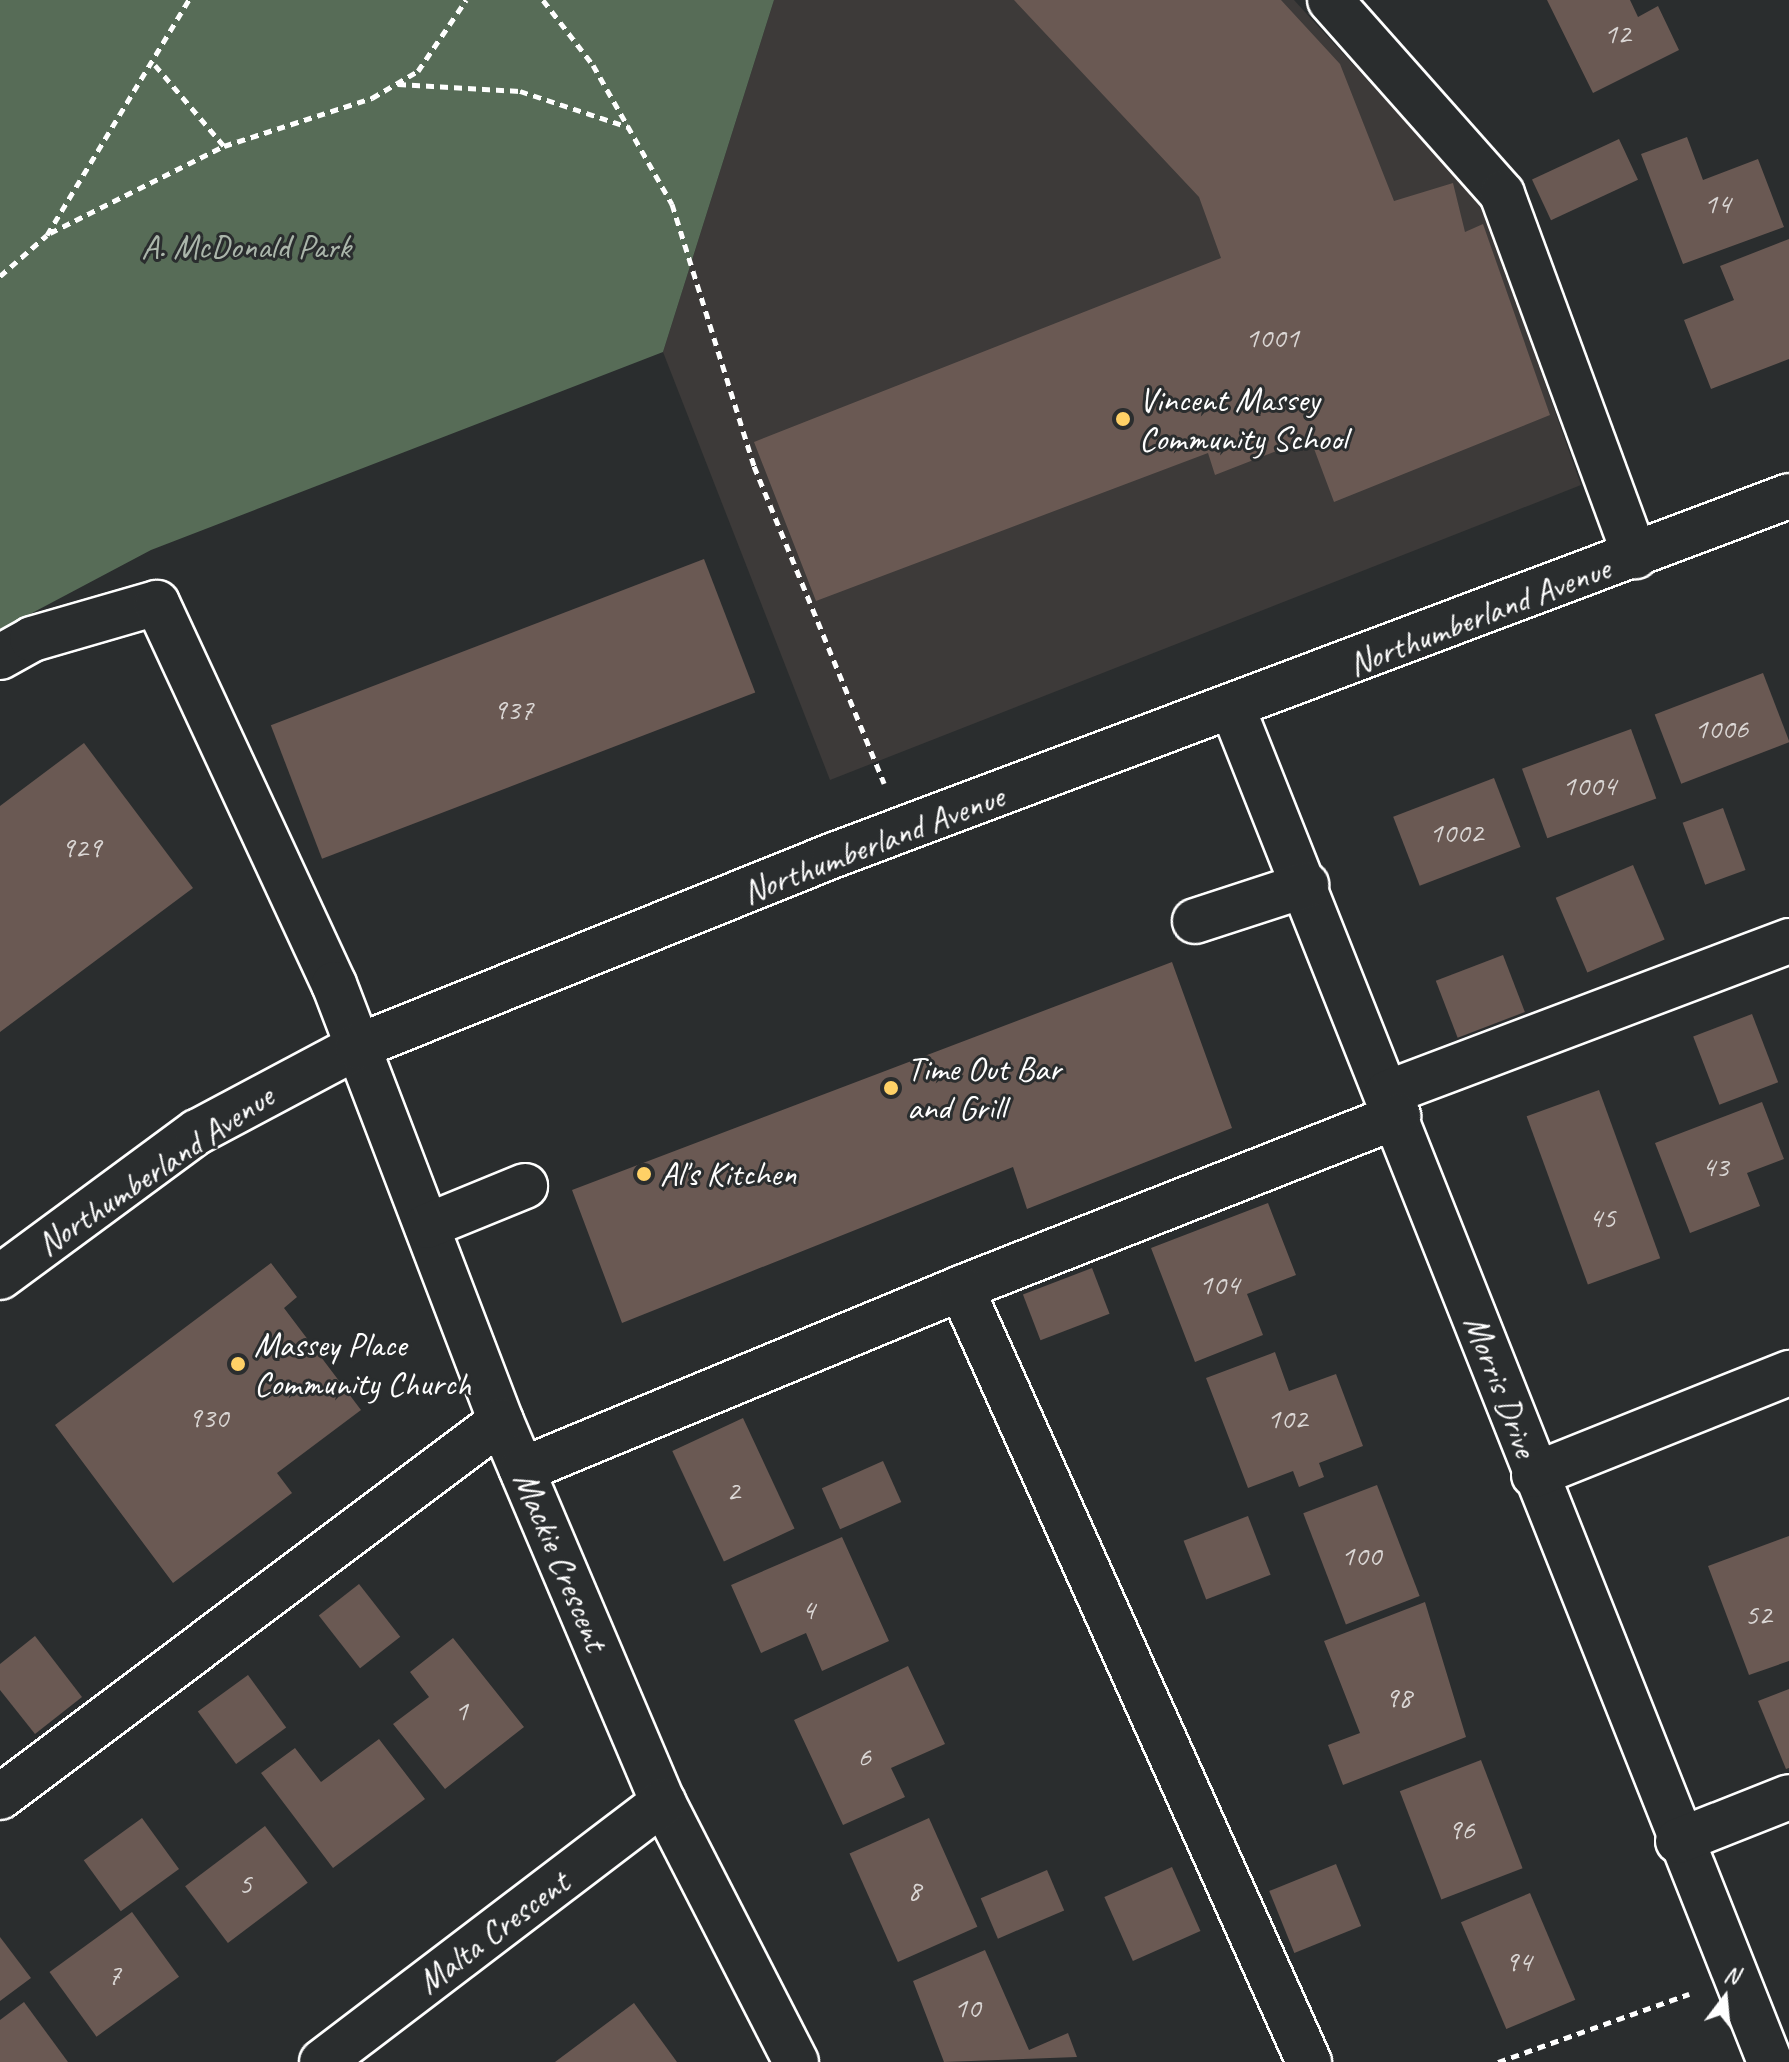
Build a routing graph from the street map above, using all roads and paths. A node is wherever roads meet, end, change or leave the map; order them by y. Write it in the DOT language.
graph roads {
  1 [pos="189,0"];
  2 [pos="466,0"];
  3 [pos="543,0"];
  4 [pos="1330,0"];
  5 [pos="155,65"];
  6 [pos="397,84"];
  7 [pos="628,127"];
  8 [pos="224,146"];
  9 [pos="47,235"];
  10 [pos="0,276"];
  11 [pos="1789,496"];
  12 [pos="1635,556"];
  13 [pos="0,657"];
  14 [pos="1233,709"];
  15 [pos="881,774"];
  16 [pos="1306,885"];
  17 [pos="1195,921"];
  18 [pos="1789,941"];
  19 [pos="357,1047"];
  20 [pos="1393,1105"];
  21 [pos="525,1186"];
  22 [pos="427,1226"];
  23 [pos="0,1277"];
  24 [pos="961,1288"];
  25 [pos="1789,1373"];
  26 [pos="501,1421"];
  27 [pos="522,1470"];
  28 [pos="1534,1475"];
  29 [pos="0,1797"];
  30 [pos="1789,1797"];
  31 [pos="663,1802"];
  32 [pos="1678,1841"];
  33 [pos="1738,1977"];
  34 [pos="322,2062"];
  35 [pos="796,2062"];
  36 [pos="1309,2062"];
  37 [pos="1498,2062"];
  38 [pos="1770,2062"];
  1 -- 5 [label="path"];
  2 -- 6 [label="path"];
  3 -- 7 [label="path"];
  4 -- 12 [label="street"];
  5 -- 8 [label="path"];
  5 -- 9 [label="path"];
  6 -- 7 [label="path"];
  6 -- 8 [label="path"];
  7 -- 15 [label="path"];
  8 -- 9 [label="path"];
  9 -- 10 [label="path"];
  11 -- 12 [label="street, Northumberland Avenue"];
  12 -- 14 [label="street, Northumberland Avenue"];
  13 -- 19 [label="street, Mackie Crescent"];
  14 -- 16 [label="street, Morris Drive"];
  14 -- 19 [label="street, Northumberland Avenue"];
  16 -- 17 [label="street"];
  16 -- 20 [label="street, Morris Drive"];
  18 -- 20 [label="street"];
  19 -- 22 [label="street, Mackie Crescent"];
  19 -- 23 [label="street, Northumberland Avenue"];
  20 -- 24 [label="street"];
  20 -- 28 [label="street, Morris Drive"];
  21 -- 22 [label="street"];
  22 -- 26 [label="street, Mackie Crescent"];
  24 -- 27 [label="street"];
  24 -- 36 [label="street"];
  25 -- 28 [label="street"];
  26 -- 27 [label="street, Mackie Crescent"];
  26 -- 29 [label="street"];
  27 -- 31 [label="street, Mackie Crescent"];
  28 -- 32 [label="street, Morris Drive"];
  30 -- 32 [label="street"];
  31 -- 34 [label="street, Malta Crescent"];
  31 -- 35 [label="street, Mackie Crescent"];
  32 -- 33 [label="street, Morris Drive"];
  33 -- 37 [label="path"];
  33 -- 38 [label="street, Morris Drive"];
}
